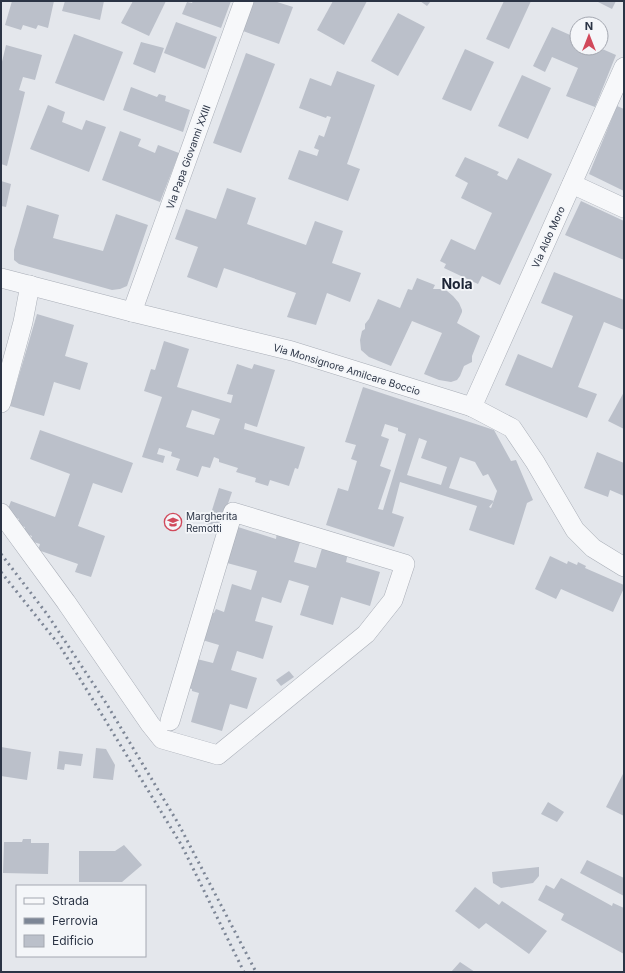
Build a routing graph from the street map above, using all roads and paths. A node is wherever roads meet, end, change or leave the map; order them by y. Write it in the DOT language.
graph roads {
  1 [pos="244,1"];
  2 [pos="624,67"];
  3 [pos="572,184"];
  4 [pos="624,208"];
  5 [pos="1,278"];
  6 [pos="30,285"];
  7 [pos="132,312"];
  8 [pos="1,403"];
  9 [pos="472,407"];
  10 [pos="1,514"];
  11 [pos="624,567"];
  12 [pos="170,721"];
  1 -- 7 [label="street, Via Papa Giovanni XXIII"];
  2 -- 3 [label="street, Via Aldo Moro"];
  3 -- 4 [label="street"];
  3 -- 9 [label="street, Via Aldo Moro"];
  5 -- 6 [label="street, Via Monsignore Amilcare Boccio"];
  6 -- 7 [label="street, Via Monsignore Amilcare Boccio"];
  6 -- 8 [label="street"];
  7 -- 9 [label="street, Via Monsignore Amilcare Boccio"];
  9 -- 11 [label="street, Via Monsignore Amilcare Boccio"];
  10 -- 12 [label="street"];
}
